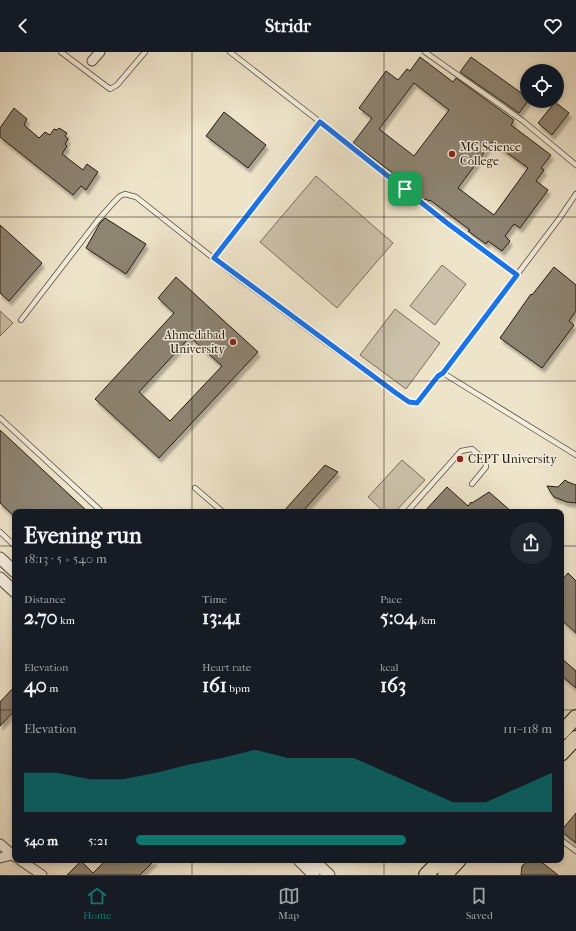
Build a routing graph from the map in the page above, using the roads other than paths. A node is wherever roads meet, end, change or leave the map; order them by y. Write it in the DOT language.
graph roads {
  1 [pos="62,52"];
  2 [pos="100,52"];
  3 [pos="145,52"];
  4 [pos="230,52"];
  5 [pos="425,52"];
  6 [pos="92,61"];
  7 [pos="320,122"];
  8 [pos="576,165"];
  9 [pos="576,194"];
  10 [pos="214,258"];
  11 [pos="517,275"];
  12 [pos="21,320"];
  13 [pos="443,373"];
  14 [pos="0,418"];
  15 [pos="576,455"];
  16 [pos="472,484"];
  17 [pos="195,488"];
  18 [pos="99,509"];
  19 [pos="220,509"];
  20 [pos="410,509"];
  21 [pos="0,532"];
  22 [pos="12,543"];
  23 [pos="0,558"];
  24 [pos="12,569"];
  25 [pos="0,578"];
  26 [pos="12,589"];
  27 [pos="576,717"];
  28 [pos="564,730"];
  29 [pos="576,738"];
  30 [pos="564,751"];
  31 [pos="564,842"];
  32 [pos="0,844"];
  33 [pos="576,851"];
  34 [pos="12,854"];
  35 [pos="12,856"];
  36 [pos="0,858"];
  37 [pos="25,863"];
  38 [pos="302,863"];
  39 [pos="316,863"];
  40 [pos="437,863"];
  41 [pos="456,863"];
  42 [pos="42,875"];
  43 [pos="314,875"];
  44 [pos="329,875"];
  45 [pos="426,875"];
  46 [pos="445,875"];
  1 -- 3 [label="lane"];
  2 -- 6 [label="street"];
  4 -- 7 [label="lane"];
  5 -- 8 [label="lane"];
  7 -- 10 [label="lane"];
  7 -- 11 [label="lane"];
  9 -- 11 [label="lane"];
  10 -- 12 [label="lane"];
  10 -- 13 [label="lane"];
  11 -- 13 [label="lane"];
  13 -- 15 [label="lane"];
  14 -- 18 [label="lane"];
  16 -- 20 [label="lane"];
  17 -- 19 [label="lane"];
  21 -- 22 [label="lane"];
  23 -- 24 [label="street"];
  25 -- 26 [label="street"];
  27 -- 28 [label="main road"];
  29 -- 30 [label="main road"];
  31 -- 33 [label="lane"];
  32 -- 34 [label="street"];
  35 -- 36 [label="street"];
  37 -- 42 [label="street"];
  38 -- 43 [label="street"];
  39 -- 44 [label="street"];
  40 -- 45 [label="main road"];
  41 -- 46 [label="main road"];
}
